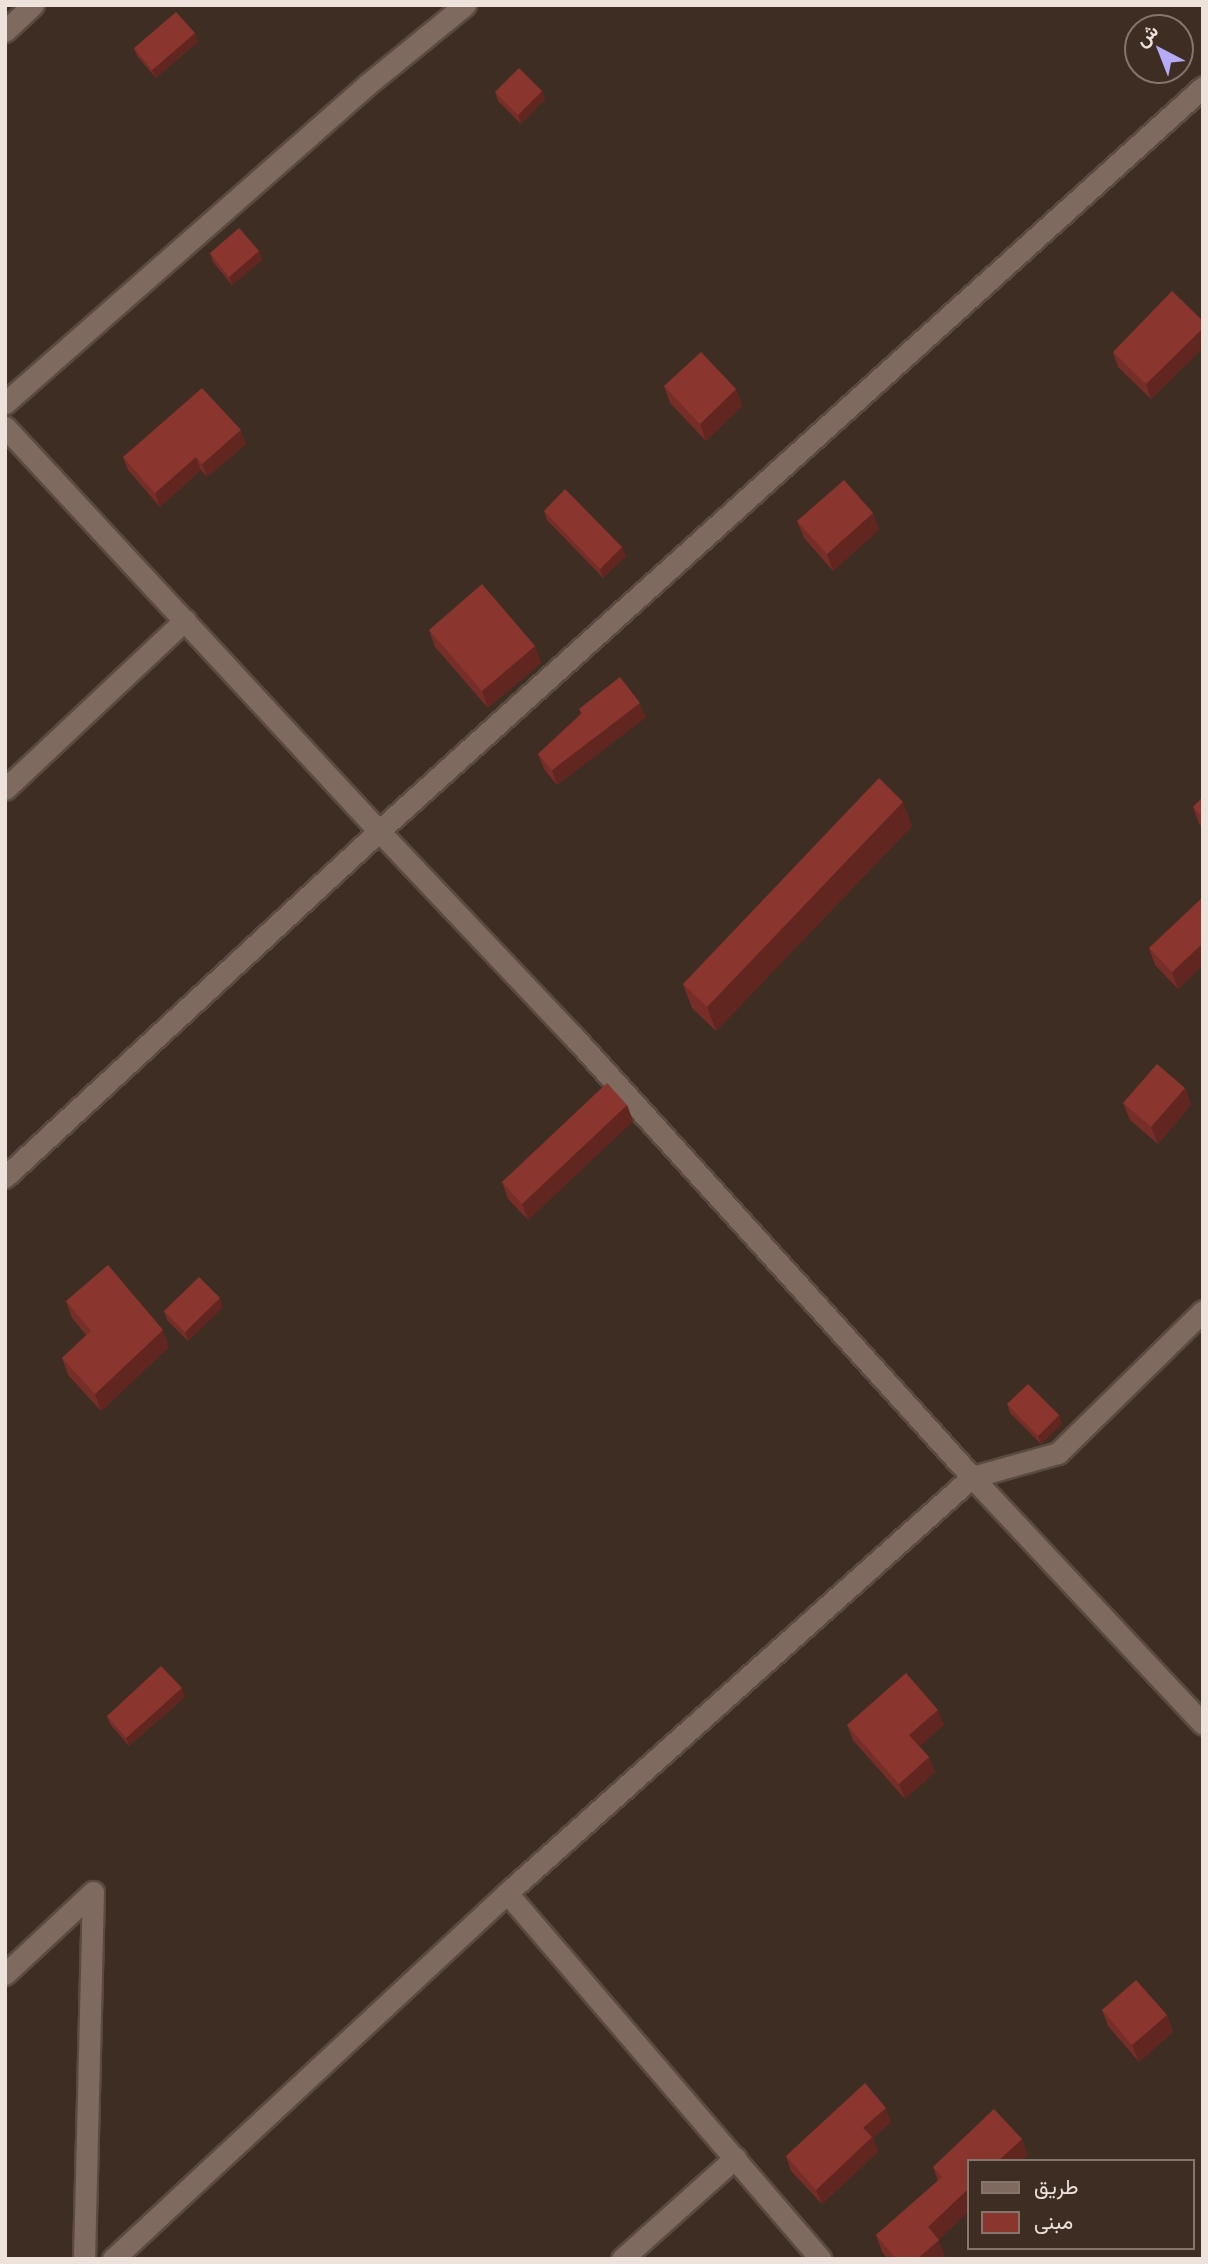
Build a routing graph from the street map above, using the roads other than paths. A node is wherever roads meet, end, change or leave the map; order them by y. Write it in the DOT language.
graph roads {
  1 [pos="33,5"];
  2 [pos="465,5"];
  3 [pos="5,31"];
  4 [pos="1203,88"];
  5 [pos="5,403"];
  6 [pos="5,427"];
  7 [pos="185,620"];
  8 [pos="5,789"];
  9 [pos="379,831"];
  10 [pos="5,1177"];
  11 [pos="1203,1311"];
  12 [pos="972,1477"];
  13 [pos="1203,1724"];
  14 [pos="507,1893"];
  15 [pos="5,1974"];
  16 [pos="735,2158"];
  17 [pos="84,2259"];
  18 [pos="114,2259"];
  19 [pos="622,2259"];
  20 [pos="821,2259"];
  1 -- 3 [label="street"];
  2 -- 5 [label="street"];
  4 -- 9 [label="street"];
  6 -- 7 [label="street"];
  7 -- 8 [label="street"];
  7 -- 9 [label="street"];
  9 -- 10 [label="street"];
  9 -- 12 [label="street"];
  11 -- 12 [label="street"];
  12 -- 13 [label="street"];
  12 -- 14 [label="street"];
  14 -- 16 [label="street"];
  14 -- 18 [label="street"];
  15 -- 17 [label="street"];
  16 -- 19 [label="street"];
  16 -- 20 [label="street"];
}
